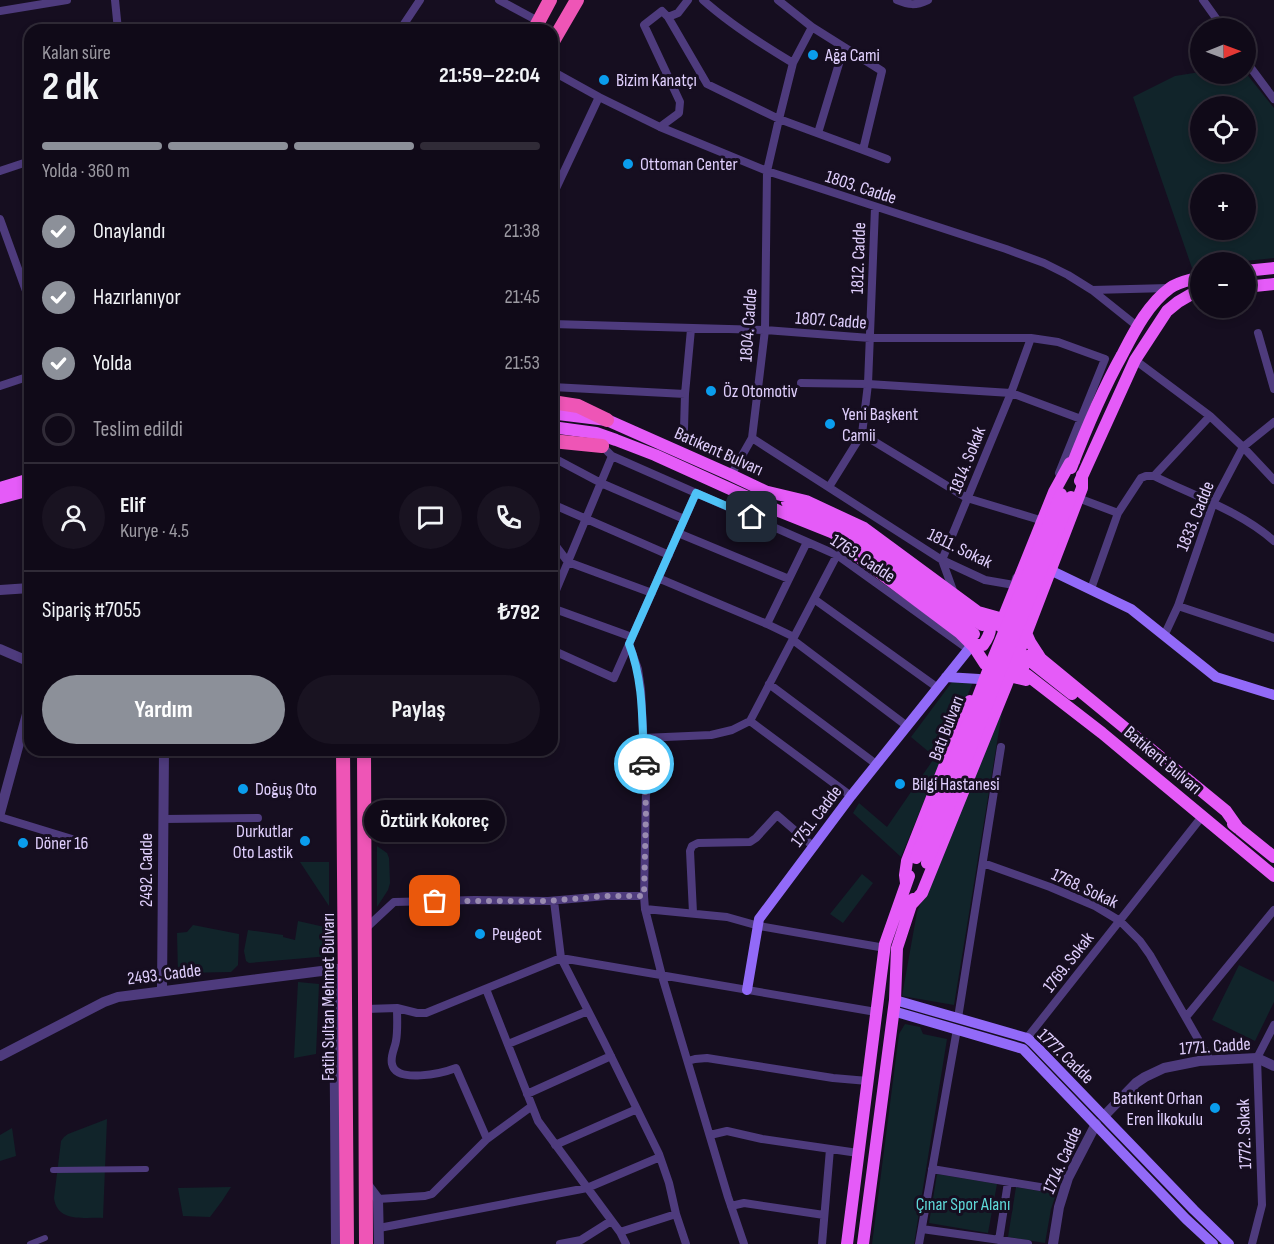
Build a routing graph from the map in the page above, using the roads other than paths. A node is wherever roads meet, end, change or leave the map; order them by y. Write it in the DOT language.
graph roads {
  1 [pos="67,0"];
  2 [pos="115,0"];
  3 [pos="420,0"];
  4 [pos="499,0"];
  5 [pos="550,0"];
  6 [pos="577,0"];
  7 [pos="688,0"];
  8 [pos="703,0"];
  9 [pos="778,0"];
  10 [pos="897,0"];
  11 [pos="928,0"];
  12 [pos="1203,0"];
  13 [pos="0,11"];
  14 [pos="668,17"];
  15 [pos="1216,18"];
  16 [pos="117,24"];
  17 [pos="404,24"];
  18 [pos="530,24"];
  19 [pos="536,24"];
  20 [pos="812,27"];
  21 [pos="558,33"];
  22 [pos="844,47"];
  23 [pos="794,63"];
  24 [pos="558,74"];
  25 [pos="1256,75"];
  26 [pos="599,97"];
  27 [pos="1274,99"];
  28 [pos="779,120"];
  29 [pos="660,127"];
  30 [pos="818,133"];
  31 [pos="862,150"];
  32 [pos="887,159"];
  33 [pos="24,163"];
  34 [pos="0,171"];
  35 [pos="767,171"];
  36 [pos="558,184"];
  37 [pos="875,208"];
  38 [pos="0,219"];
  39 [pos="1274,268"];
  40 [pos="1256,270"];
  41 [pos="1190,280"];
  42 [pos="1274,284"];
  43 [pos="24,285"];
  44 [pos="1256,286"];
  45 [pos="1171,288"];
  46 [pos="1092,290"];
  47 [pos="1190,295"];
  48 [pos="558,324"];
  49 [pos="1137,326"];
  50 [pos="691,329"];
  51 [pos="765,330"];
  52 [pos="1258,333"];
  53 [pos="870,338"];
  54 [pos="1031,338"];
  55 [pos="1105,359"];
  56 [pos="1135,360"];
  57 [pos="24,377"];
  58 [pos="801,383"];
  59 [pos="868,384"];
  60 [pos="0,386"];
  61 [pos="558,387"];
  62 [pos="1274,389"];
  63 [pos="1011,393"];
  64 [pos="685,394"];
  65 [pos="558,403"];
  66 [pos="558,414"];
  67 [pos="1210,416"];
  68 [pos="1081,419"];
  69 [pos="607,420"];
  70 [pos="1274,422"];
  71 [pos="558,428"];
  72 [pos="573,429"];
  73 [pos="684,429"];
  74 [pos="862,434"];
  75 [pos="752,438"];
  76 [pos="558,442"];
  77 [pos="1243,447"];
  78 [pos="607,451"];
  79 [pos="558,461"];
  80 [pos="1074,461"];
  81 [pos="731,475"];
  82 [pos="1150,476"];
  83 [pos="1274,480"];
  84 [pos="24,481"];
  85 [pos="601,483"];
  86 [pos="0,488"];
  87 [pos="829,488"];
  88 [pos="764,491"];
  89 [pos="24,492"];
  90 [pos="696,493"];
  91 [pos="1070,496"];
  92 [pos="0,498"];
  93 [pos="967,498"];
  94 [pos="1213,504"];
  95 [pos="558,507"];
  96 [pos="1118,513"];
  97 [pos="586,519"];
  98 [pos="684,519"];
  99 [pos="1040,520"];
  100 [pos="678,533"];
  101 [pos="1273,540"];
  102 [pos="807,542"];
  103 [pos="558,549"];
  104 [pos="669,555"];
  105 [pos="837,555"];
  106 [pos="942,561"];
  107 [pos="568,562"];
  108 [pos="1050,570"];
  109 [pos="658,578"];
  110 [pos="789,579"];
  111 [pos="558,586"];
  112 [pos="24,588"];
  113 [pos="1090,589"];
  114 [pos="0,590"];
  115 [pos="652,593"];
  116 [pos="954,594"];
  117 [pos="814,598"];
  118 [pos="1178,606"];
  119 [pos="558,610"];
  120 [pos="1003,619"];
  121 [pos="767,624"];
  122 [pos="976,633"];
  123 [pos="1026,633"];
  124 [pos="1164,636"];
  125 [pos="1274,638"];
  126 [pos="793,639"];
  127 [pos="631,640"];
  128 [pos="0,650"];
  129 [pos="558,654"];
  130 [pos="24,660"];
  131 [pos="985,664"];
  132 [pos="1031,668"];
  133 [pos="1009,676"];
  134 [pos="946,677"];
  135 [pos="979,679"];
  136 [pos="770,684"];
  137 [pos="938,688"];
  138 [pos="1274,695"];
  139 [pos="750,721"];
  140 [pos="24,725"];
  141 [pos="907,726"];
  142 [pos="643,738"];
  143 [pos="1001,747"];
  144 [pos="164,756"];
  145 [pos="343,756"];
  146 [pos="364,756"];
  147 [pos="876,764"];
  148 [pos="851,796"];
  149 [pos="0,815"];
  150 [pos="258,818"];
  151 [pos="163,819"];
  152 [pos="1200,819"];
  153 [pos="1213,825"];
  154 [pos="72,839"];
  155 [pos="814,846"];
  156 [pos="1274,857"];
  157 [pos="921,860"];
  158 [pos="983,863"];
  159 [pos="1274,876"];
  160 [pos="906,883"];
  161 [pos="644,896"];
  162 [pos="554,901"];
  163 [pos="910,906"];
  164 [pos="645,909"];
  165 [pos="1274,910"];
  166 [pos="693,913"];
  167 [pos="1120,921"];
  168 [pos="759,926"];
  169 [pos="365,929"];
  170 [pos="885,948"];
  171 [pos="561,958"];
  172 [pos="340,969"];
  173 [pos="662,976"];
  174 [pos="486,989"];
  175 [pos="162,990"];
  176 [pos="747,990"];
  177 [pos="894,1006"];
  178 [pos="397,1008"];
  179 [pos="366,1009"];
  180 [pos="588,1011"];
  181 [pos="876,1012"];
  182 [pos="1186,1017"];
  183 [pos="957,1023"];
  184 [pos="1274,1025"];
  185 [pos="1027,1038"];
  186 [pos="508,1044"];
  187 [pos="0,1056"];
  188 [pos="611,1056"];
  189 [pos="1257,1058"];
  190 [pos="1210,1060"];
  191 [pos="688,1061"];
  192 [pos="1274,1066"];
  193 [pos="868,1081"];
  194 [pos="527,1095"];
  195 [pos="532,1106"];
  196 [pos="637,1109"];
  197 [pos="1100,1120"];
  198 [pos="711,1135"];
  199 [pos="487,1139"];
  200 [pos="555,1145"];
  201 [pos="830,1149"];
  202 [pos="858,1153"];
  203 [pos="660,1157"];
  204 [pos="146,1169"];
  205 [pos="932,1169"];
  206 [pos="53,1170"];
  207 [pos="1008,1182"];
  208 [pos="366,1183"];
  209 [pos="586,1188"];
  210 [pos="1052,1189"];
  211 [pos="378,1199"];
  212 [pos="731,1206"];
  213 [pos="676,1214"];
  214 [pos="824,1215"];
  215 [pos="611,1221"];
  216 [pos="379,1228"];
  217 [pos="922,1229"];
  218 [pos="620,1232"];
  219 [pos="45,1238"];
  220 [pos="999,1240"];
  221 [pos="30,1244"];
  222 [pos="336,1244"];
  223 [pos="347,1244"];
  224 [pos="366,1244"];
  225 [pos="379,1244"];
  226 [pos="560,1244"];
  227 [pos="626,1244"];
  228 [pos="686,1244"];
  229 [pos="744,1244"];
  230 [pos="822,1244"];
  231 [pos="847,1244"];
  232 [pos="863,1244"];
  233 [pos="919,1244"];
  234 [pos="1028,1244"];
  235 [pos="1053,1244"];
  236 [pos="1213,1244"];
  237 [pos="1230,1244"];
  238 [pos="1252,1244"];
  1 -- 13 [label="street"];
  2 -- 16 [label="street"];
  3 -- 17 [label="street"];
  4 -- 18 [label="street"];
  5 -- 19 [label="highway"];
  6 -- 21 [label="highway"];
  7 -- 14 [label="street"];
  8 -- 23 [label="street"];
  9 -- 20 [label="street"];
  10 -- 11 [label="street"];
  12 -- 15 [label="street"];
  14 -- 28 [label="street"];
  14 -- 29 [label="street"];
  20 -- 22 [label="street"];
  20 -- 23 [label="street, 1804. Cadde"];
  22 -- 30 [label="street"];
  22 -- 31 [label="street"];
  23 -- 28 [label="street, 1804. Cadde"];
  24 -- 26 [label="street, 1803. Cadde"];
  25 -- 27 [label="street"];
  26 -- 29 [label="street, 1803. Cadde"];
  26 -- 36 [label="street"];
  28 -- 30 [label="street"];
  28 -- 35 [label="street, 1804. Cadde"];
  29 -- 35 [label="street, 1803. Cadde"];
  30 -- 31 [label="street"];
  31 -- 32 [label="street"];
  33 -- 34 [label="street"];
  35 -- 37 [label="street, 1803. Cadde"];
  35 -- 51 [label="street, 1804. Cadde"];
  37 -- 46 [label="street, 1803. Cadde"];
  37 -- 53 [label="street, 1812. Cadde"];
  38 -- 43 [label="street"];
  39 -- 40 [label="main road"];
  41 -- 45 [label="main road, Batı Bulvarı"];
  42 -- 44 [label="main road"];
  45 -- 46 [label="street"];
  45 -- 49 [label="main road, Batı Bulvarı"];
  46 -- 49 [label="street, 1803. Cadde"];
  47 -- 56 [label="main road, Batı Bulvarı"];
  48 -- 50 [label="street, 1807. Cadde"];
  49 -- 80 [label="main road, Batı Bulvarı"];
  50 -- 51 [label="street, 1807. Cadde"];
  50 -- 64 [label="street"];
  51 -- 53 [label="street, 1807. Cadde"];
  51 -- 75 [label="street, 1804. Cadde"];
  52 -- 62 [label="street"];
  53 -- 54 [label="street, 1807. Cadde"];
  53 -- 59 [label="street, 1812. Cadde"];
  54 -- 55 [label="street, 1807. Cadde"];
  54 -- 63 [label="street, 1814. Sokak"];
  55 -- 68 [label="street, 1811. Sokak"];
  56 -- 67 [label="street"];
  56 -- 91 [label="main road, Batı Bulvarı"];
  57 -- 60 [label="street"];
  58 -- 59 [label="street"];
  59 -- 63 [label="street"];
  59 -- 74 [label="street, 1812. Cadde"];
  61 -- 64 [label="street"];
  63 -- 68 [label="street"];
  63 -- 93 [label="street, 1814. Sokak"];
  64 -- 73 [label="street"];
  65 -- 69 [label="highway"];
  66 -- 69 [label="main road, Batıkent Bulvarı"];
  67 -- 77 [label="street"];
  67 -- 82 [label="street"];
  68 -- 99 [label="street, 1811. Sokak"];
  69 -- 81 [label="main road, Batıkent Bulvarı"];
  70 -- 77 [label="street, 1833. Cadde"];
  71 -- 72 [label="main road, Batıkent Bulvarı"];
  72 -- 78 [label="main road"];
  72 -- 122 [label="main road, Batıkent Bulvarı"];
  74 -- 87 [label="street"];
  74 -- 93 [label="street"];
  75 -- 81 [label="street, 1804. Cadde"];
  75 -- 87 [label="street, 1811. Sokak"];
  76 -- 78 [label="highway"];
  77 -- 83 [label="street"];
  77 -- 94 [label="street, 1833. Cadde"];
  78 -- 85 [label="street"];
  78 -- 90 [label="street, 1763. Cadde"];
  79 -- 85 [label="street"];
  80 -- 91 [label="main road, Batı Bulvarı"];
  80 -- 120 [label="main road"];
  81 -- 88 [label="main road, Batıkent Bulvarı"];
  82 -- 94 [label="street"];
  82 -- 96 [label="street"];
  84 -- 86 [label="main road"];
  85 -- 97 [label="street"];
  85 -- 98 [label="street"];
  87 -- 106 [label="street, 1811. Sokak"];
  88 -- 116 [label="main road"];
  88 -- 122 [label="main road, Batıkent Bulvarı"];
  89 -- 92 [label="main road"];
  90 -- 98 [label="street"];
  90 -- 102 [label="street, 1763. Cadde"];
  91 -- 96 [label="street"];
  91 -- 108 [label="main road"];
  91 -- 157 [label="main road, Batı Bulvarı, bridge"];
  93 -- 99 [label="street"];
  93 -- 106 [label="street, 1814. Sokak"];
  94 -- 101 [label="street"];
  94 -- 118 [label="street, 1833. Cadde"];
  95 -- 97 [label="street"];
  96 -- 113 [label="street"];
  97 -- 104 [label="street"];
  97 -- 107 [label="street"];
  98 -- 100 [label="street"];
  99 -- 106 [label="street, 1811. Sokak"];
  100 -- 104 [label="street"];
  100 -- 110 [label="street"];
  102 -- 105 [label="street, 1763. Cadde"];
  102 -- 110 [label="street"];
  103 -- 107 [label="street"];
  104 -- 109 [label="street"];
  105 -- 117 [label="street"];
  105 -- 122 [label="street, 1763. Cadde"];
  106 -- 116 [label="street"];
  107 -- 111 [label="street"];
  107 -- 115 [label="street"];
  108 -- 113 [label="main road"];
  108 -- 123 [label="main road"];
  109 -- 115 [label="street"];
  109 -- 121 [label="street"];
  110 -- 121 [label="street"];
  112 -- 114 [label="street"];
  113 -- 124 [label="main road"];
  115 -- 127 [label="street"];
  116 -- 122 [label="main road"];
  117 -- 126 [label="street"];
  117 -- 137 [label="street"];
  118 -- 124 [label="street, 1833. Cadde"];
  118 -- 125 [label="street"];
  119 -- 127 [label="street"];
  120 -- 122 [label="main road"];
  120 -- 123 [label="main road"];
  120 -- 131 [label="main road"];
  121 -- 126 [label="street"];
  122 -- 131 [label="main road"];
  122 -- 134 [label="main road, 1751. Cadde"];
  123 -- 132 [label="main road"];
  123 -- 133 [label="main road"];
  124 -- 138 [label="main road"];
  126 -- 136 [label="street"];
  126 -- 141 [label="street"];
  127 -- 129 [label="street"];
  127 -- 142 [label="street"];
  128 -- 130 [label="street"];
  131 -- 133 [label="main road"];
  131 -- 135 [label="main road"];
  132 -- 133 [label="main road"];
  132 -- 152 [label="main road"];
  132 -- 153 [label="main road, Batıkent Bulvarı"];
  132 -- 156 [label="main road, Batıkent Bulvarı"];
  133 -- 163 [label="main road"];
  134 -- 135 [label="main road"];
  134 -- 137 [label="main road, 1751. Cadde"];
  135 -- 160 [label="main road"];
  136 -- 139 [label="street"];
  136 -- 147 [label="street"];
  137 -- 141 [label="main road, 1751. Cadde"];
  139 -- 142 [label="street"];
  139 -- 148 [label="street"];
  140 -- 149 [label="street"];
  141 -- 147 [label="main road, 1751. Cadde"];
  142 -- 161 [label="street"];
  143 -- 158 [label="street"];
  144 -- 151 [label="street, 2492. Cadde"];
  145 -- 172 [label="highway, Fatih Sultan Mehmet Bulvarı"];
  146 -- 169 [label="highway, Fatih Sultan Mehmet Bulvarı"];
  147 -- 148 [label="main road, 1751. Cadde"];
  148 -- 155 [label="main road, 1751. Cadde"];
  149 -- 154 [label="street"];
  150 -- 151 [label="street"];
  151 -- 175 [label="street, 2492. Cadde"];
  152 -- 153 [label="main road"];
  152 -- 167 [label="street, 1769. Sokak"];
  153 -- 159 [label="main road, Batıkent Bulvarı"];
  155 -- 166 [label="street"];
  155 -- 168 [label="main road, 1751. Cadde"];
  157 -- 160 [label="main road, Batı Bulvarı"];
  157 -- 163 [label="main road, Batı Bulvarı"];
  158 -- 167 [label="street, 1768. Sokak"];
  158 -- 183 [label="street"];
  160 -- 170 [label="main road, Batı Bulvarı"];
  161 -- 162 [label="street"];
  161 -- 164 [label="street"];
  162 -- 169 [label="street"];
  162 -- 171 [label="street"];
  163 -- 177 [label="main road, Batı Bulvarı"];
  164 -- 166 [label="street"];
  164 -- 173 [label="street"];
  165 -- 182 [label="street"];
  166 -- 168 [label="street"];
  167 -- 182 [label="street, 1768. Sokak"];
  167 -- 185 [label="street, 1769. Sokak"];
  168 -- 170 [label="street"];
  168 -- 176 [label="main road, 1751. Cadde"];
  169 -- 179 [label="highway, Fatih Sultan Mehmet Bulvarı"];
  170 -- 181 [label="main road, Batı Bulvarı"];
  171 -- 173 [label="street"];
  171 -- 174 [label="street"];
  171 -- 180 [label="street"];
  172 -- 175 [label="street, 2493. Cadde"];
  172 -- 222 [label="street"];
  172 -- 223 [label="highway, Fatih Sultan Mehmet Bulvarı"];
  173 -- 176 [label="street"];
  173 -- 191 [label="street"];
  174 -- 178 [label="street"];
  174 -- 186 [label="street"];
  175 -- 187 [label="street, 2493. Cadde"];
  176 -- 181 [label="street"];
  177 -- 183 [label="main road, 1777. Cadde"];
  177 -- 232 [label="main road, Batı Bulvarı"];
  178 -- 179 [label="street"];
  178 -- 199 [label="street"];
  179 -- 208 [label="highway, Fatih Sultan Mehmet Bulvarı"];
  180 -- 186 [label="street"];
  180 -- 188 [label="street"];
  181 -- 193 [label="main road, Batı Bulvarı"];
  182 -- 190 [label="street, 1768. Sokak"];
  183 -- 185 [label="main road, 1777. Cadde"];
  183 -- 197 [label="main road, 1777. Cadde"];
  183 -- 205 [label="street"];
  184 -- 189 [label="street, 1772. Sokak"];
  185 -- 197 [label="main road, 1777. Cadde"];
  186 -- 194 [label="street"];
  188 -- 194 [label="street"];
  188 -- 196 [label="street"];
  189 -- 190 [label="street, 1771. Cadde"];
  189 -- 192 [label="street, 1771. Cadde"];
  189 -- 238 [label="street, 1772. Sokak"];
  190 -- 197 [label="street, 1771. Cadde"];
  191 -- 193 [label="street"];
  191 -- 198 [label="street"];
  193 -- 202 [label="main road, Batı Bulvarı"];
  194 -- 195 [label="street"];
  195 -- 199 [label="street"];
  195 -- 200 [label="street"];
  196 -- 200 [label="street"];
  196 -- 203 [label="street"];
  197 -- 235 [label="street, 1714. Cadde"];
  197 -- 236 [label="main road, 1777. Cadde"];
  197 -- 237 [label="main road, 1777. Cadde"];
  198 -- 201 [label="street"];
  198 -- 212 [label="street"];
  199 -- 211 [label="street"];
  200 -- 209 [label="street"];
  201 -- 202 [label="street"];
  201 -- 214 [label="street"];
  202 -- 231 [label="main road, Batı Bulvarı"];
  203 -- 209 [label="street"];
  203 -- 213 [label="street"];
  204 -- 206 [label="street"];
  205 -- 207 [label="street"];
  205 -- 217 [label="street"];
  207 -- 210 [label="street"];
  207 -- 220 [label="street"];
  208 -- 211 [label="street"];
  208 -- 224 [label="highway, Fatih Sultan Mehmet Bulvarı"];
  209 -- 215 [label="street"];
  209 -- 216 [label="street"];
  211 -- 216 [label="street"];
  212 -- 214 [label="street"];
  212 -- 229 [label="street"];
  213 -- 218 [label="street"];
  213 -- 228 [label="street"];
  214 -- 230 [label="street"];
  215 -- 218 [label="street"];
  215 -- 226 [label="street"];
  216 -- 225 [label="street"];
  217 -- 220 [label="street"];
  217 -- 233 [label="street"];
  218 -- 227 [label="street"];
  219 -- 221 [label="street"];
  220 -- 234 [label="street"];
}
